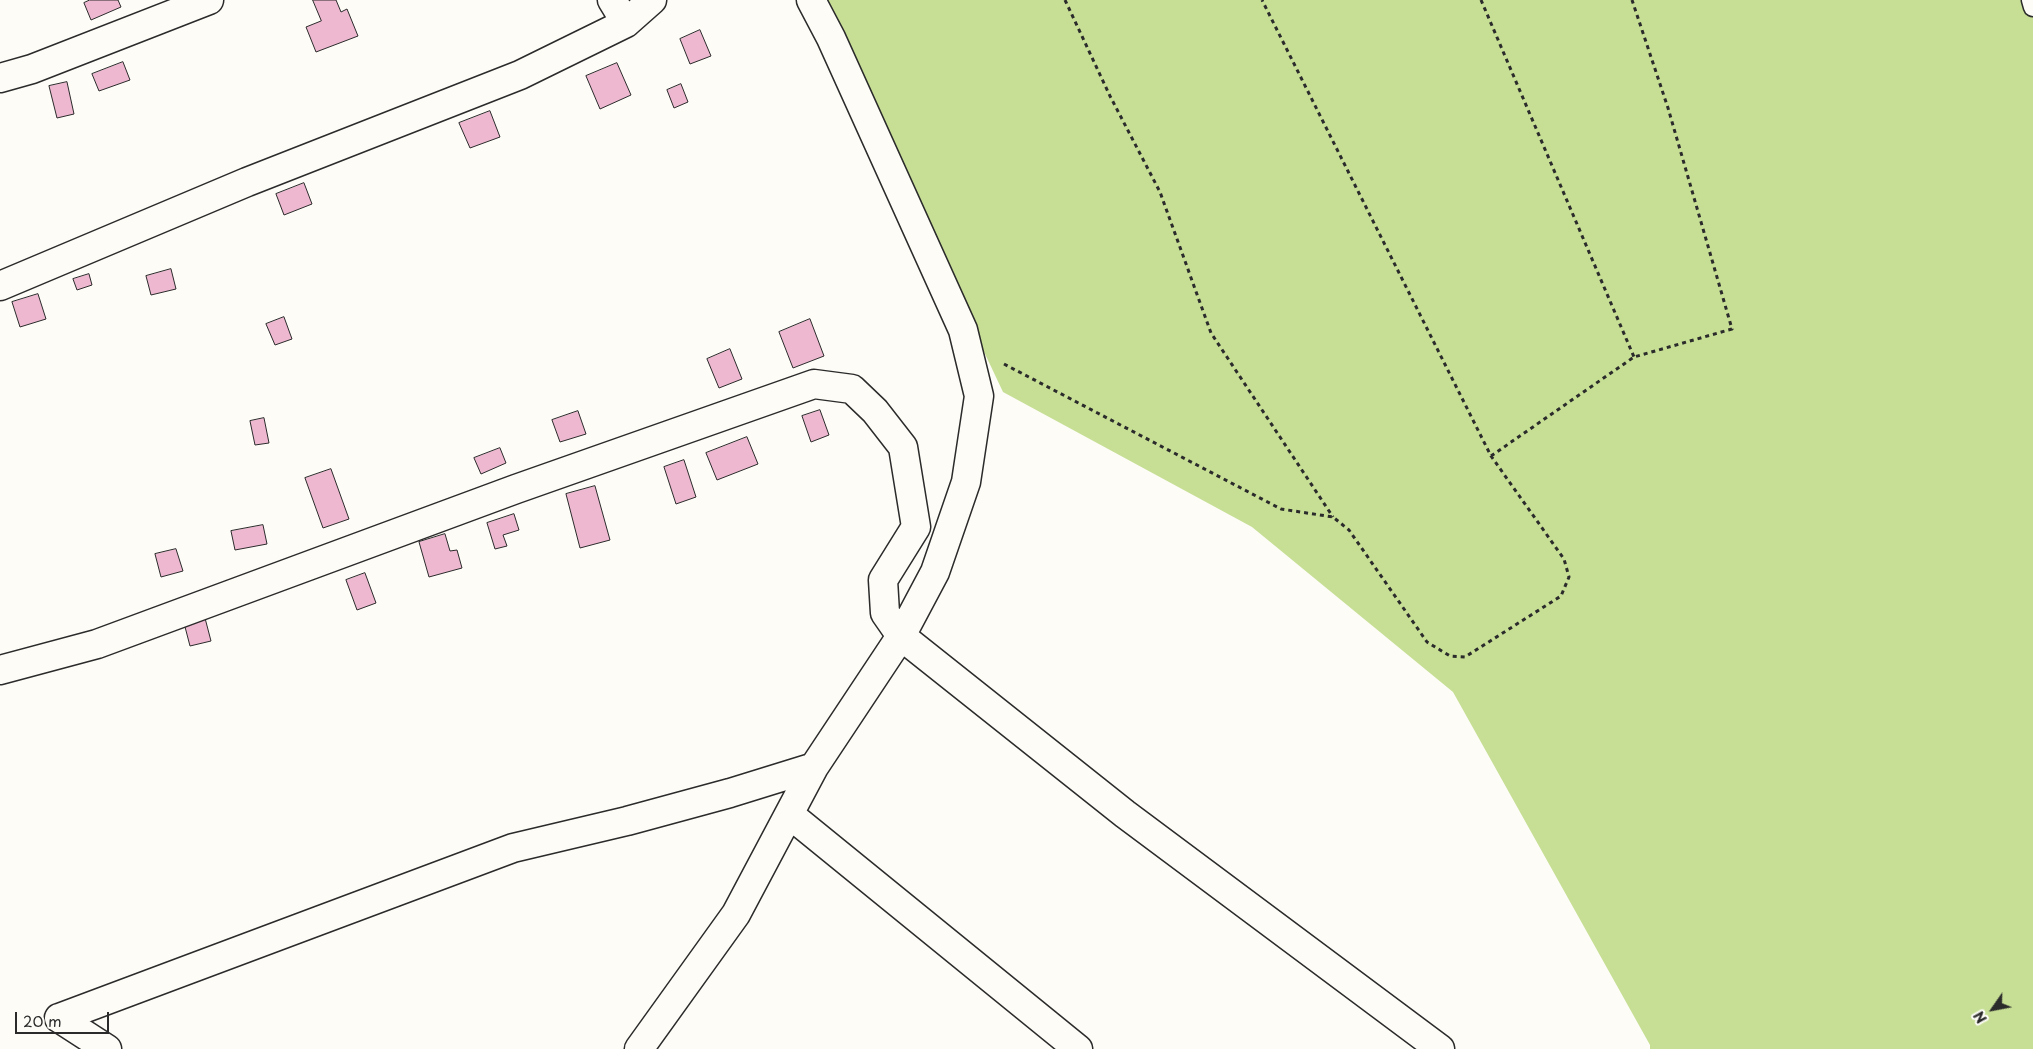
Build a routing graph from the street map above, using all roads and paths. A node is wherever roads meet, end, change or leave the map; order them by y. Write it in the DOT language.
graph roads {
  1 [pos="209,0"];
  2 [pos="652,0"];
  3 [pos="811,0"];
  4 [pos="1065,0"];
  5 [pos="1262,0"];
  6 [pos="1481,0"];
  7 [pos="1632,0"];
  8 [pos="2031,0"];
  9 [pos="2033,7"];
  10 [pos="619,11"];
  11 [pos="0,78"];
  12 [pos="0,286"];
  13 [pos="1000,357"];
  14 [pos="1634,357"];
  15 [pos="1491,456"];
  16 [pos="1333,517"];
  17 [pos="901,636"];
  18 [pos="0,670"];
  19 [pos="814,767"];
  20 [pos="789,814"];
  21 [pos="107,1049"];
  22 [pos="639,1049"];
  23 [pos="1078,1049"];
  24 [pos="1440,1049"];
  1 -- 11 [label="street"];
  2 -- 10 [label="street"];
  3 -- 17 [label="street"];
  4 -- 16 [label="path"];
  5 -- 15 [label="path"];
  6 -- 14 [label="path"];
  7 -- 14 [label="path"];
  8 -- 9 [label="lane"];
  10 -- 12 [label="street"];
  13 -- 16 [label="path"];
  14 -- 15 [label="path"];
  15 -- 16 [label="path"];
  17 -- 18 [label="street"];
  17 -- 19 [label="street"];
  17 -- 24 [label="street"];
  19 -- 20 [label="street"];
  19 -- 21 [label="street"];
  20 -- 22 [label="street"];
  20 -- 23 [label="street"];
}
